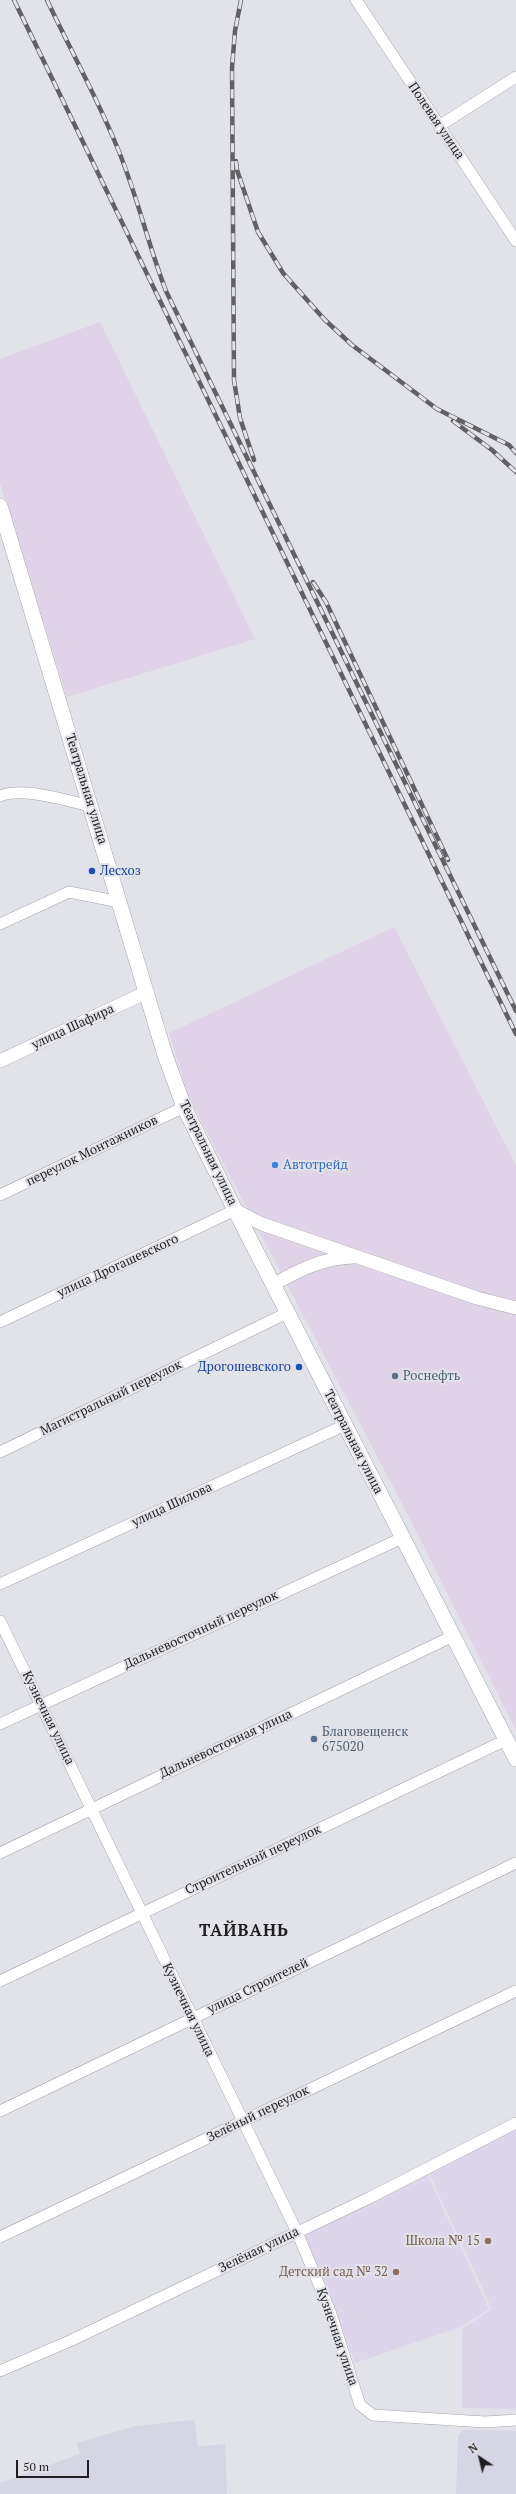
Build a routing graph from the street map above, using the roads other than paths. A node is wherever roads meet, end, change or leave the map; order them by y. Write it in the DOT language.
graph roads {
  1 [pos="356,0"];
  2 [pos="516,77"];
  3 [pos="439,126"];
  4 [pos="516,241"];
  5 [pos="0,506"];
  6 [pos="0,796"];
  7 [pos="91,806"];
  8 [pos="120,902"];
  9 [pos="0,924"];
  10 [pos="147,992"];
  11 [pos="0,1061"];
  12 [pos="184,1106"];
  13 [pos="0,1195"];
  14 [pos="235,1210"];
  15 [pos="359,1257"];
  16 [pos="273,1285"];
  17 [pos="516,1308"];
  18 [pos="287,1313"];
  19 [pos="0,1322"];
  20 [pos="345,1425"];
  21 [pos="0,1452"];
  22 [pos="402,1538"];
  23 [pos="0,1584"];
  24 [pos="0,1621"];
  25 [pos="453,1636"];
  26 [pos="41,1704"];
  27 [pos="0,1724"];
  28 [pos="506,1740"];
  29 [pos="516,1759"];
  30 [pos="92,1808"];
  31 [pos="0,1853"];
  32 [pos="516,1863"];
  33 [pos="141,1913"];
  34 [pos="0,1981"];
  35 [pos="516,1991"];
  36 [pos="191,2018"];
  37 [pos="0,2111"];
  38 [pos="243,2122"];
  39 [pos="516,2123"];
  40 [pos="297,2232"];
  41 [pos="0,2237"];
  42 [pos="0,2371"];
  43 [pos="516,2420"];
  1 -- 3 [label="street, Полевая улица"];
  2 -- 3 [label="street"];
  3 -- 4 [label="street, Полевая улица"];
  5 -- 7 [label="main road, Театральная улица"];
  6 -- 7 [label="street"];
  7 -- 8 [label="main road, Театральная улица"];
  8 -- 9 [label="street"];
  8 -- 10 [label="main road, Театральная улица"];
  10 -- 11 [label="street, улица Шафира"];
  10 -- 12 [label="main road, Театральная улица"];
  12 -- 13 [label="street, переулок Монтажников"];
  12 -- 14 [label="main road, Театральная улица"];
  14 -- 15 [label="street"];
  14 -- 16 [label="main road, Театральная улица"];
  14 -- 19 [label="street, улица Дрогашевского"];
  15 -- 16 [label="street"];
  15 -- 17 [label="street"];
  16 -- 18 [label="main road, Театральная улица"];
  18 -- 20 [label="main road, Театральная улица"];
  18 -- 21 [label="street, Магистральный переулок"];
  20 -- 22 [label="main road, Театральная улица"];
  20 -- 23 [label="street, улица Шилова"];
  22 -- 25 [label="main road, Театральная улица"];
  22 -- 26 [label="street, Дальневосточный переулок"];
  24 -- 26 [label="street, Кузнечная улица"];
  25 -- 28 [label="main road, Театральная улица"];
  25 -- 30 [label="street, Дальневосточная улица"];
  26 -- 27 [label="street, Дальневосточный переулок"];
  26 -- 30 [label="street, Кузнечная улица"];
  28 -- 29 [label="main road, Театральная улица"];
  28 -- 33 [label="street, Строительный переулок"];
  30 -- 31 [label="street, Дальневосточная улица"];
  30 -- 33 [label="street, Кузнечная улица"];
  32 -- 36 [label="street, улица Строителей"];
  33 -- 34 [label="street, Строительный переулок"];
  33 -- 36 [label="street, Кузнечная улица"];
  35 -- 38 [label="street, Зелёный переулок"];
  36 -- 37 [label="street, улица Строителей"];
  36 -- 38 [label="street, Кузнечная улица"];
  38 -- 40 [label="street, Кузнечная улица"];
  38 -- 41 [label="street, Зелёный переулок"];
  39 -- 40 [label="street, Зелёная улица"];
  40 -- 42 [label="street, Зелёная улица"];
  40 -- 43 [label="street, Кузнечная улица"];
}
